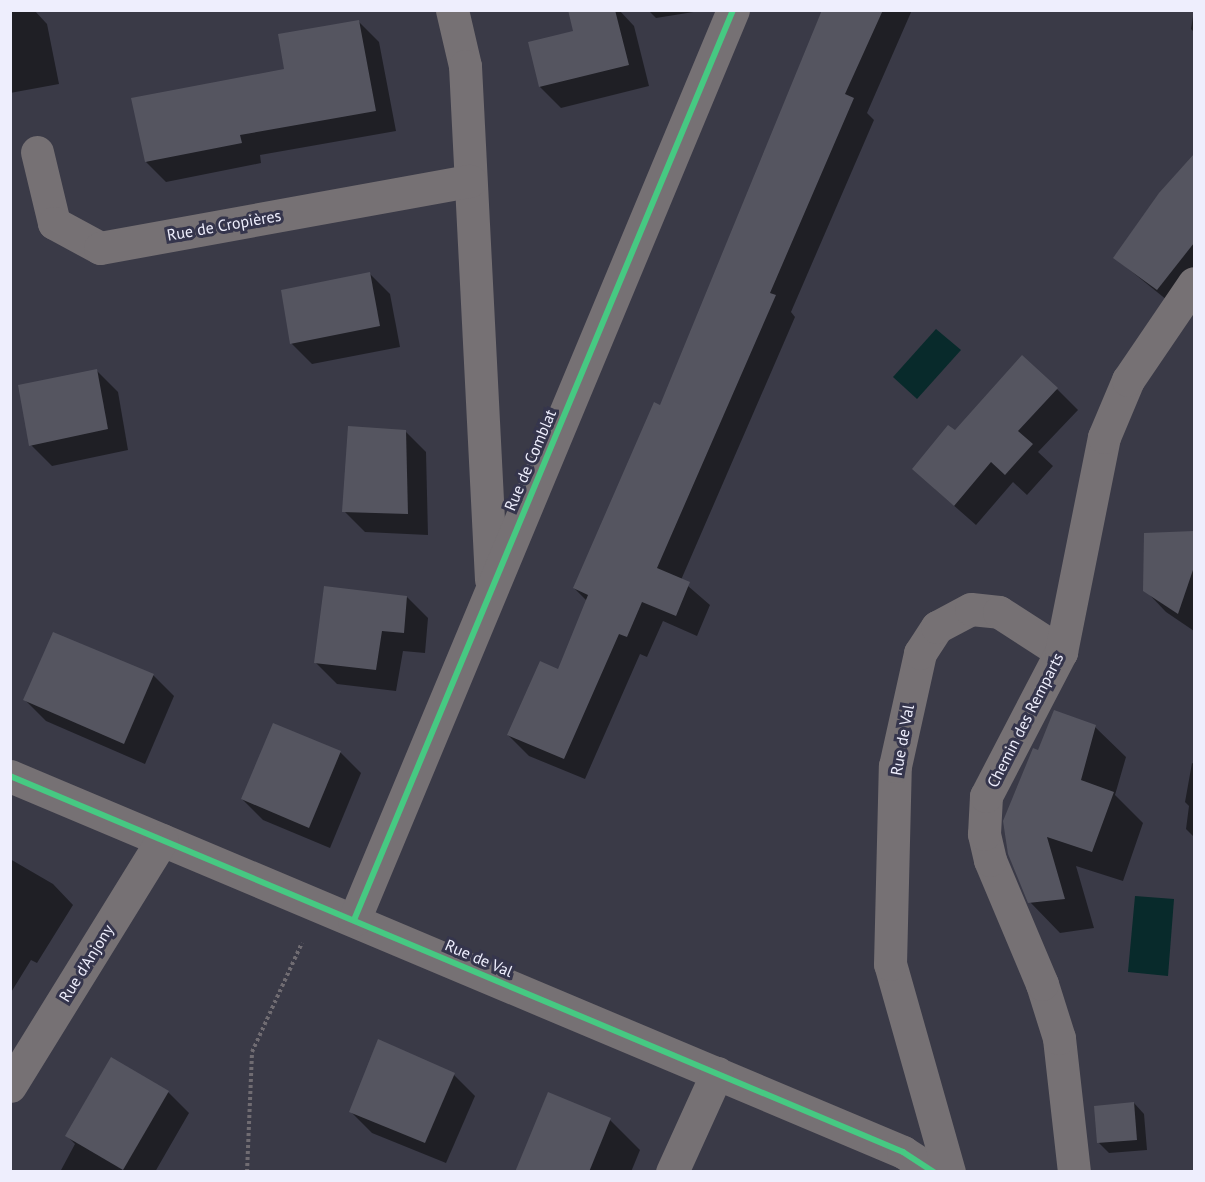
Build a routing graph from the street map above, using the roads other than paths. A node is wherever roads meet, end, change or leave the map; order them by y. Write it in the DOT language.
graph roads {
  1 [pos="452,10"];
  2 [pos="733,10"];
  3 [pos="38,152"];
  4 [pos="470,181"];
  5 [pos="1194,283"];
  6 [pos="492,588"];
  7 [pos="1060,652"];
  8 [pos="10,776"];
  9 [pos="162,840"];
  10 [pos="354,920"];
  11 [pos="717,1073"];
  12 [pos="10,1086"];
  13 [pos="672,1172"];
  14 [pos="933,1172"];
  15 [pos="949,1172"];
  16 [pos="1074,1172"];
  1 -- 4 [label="street"];
  2 -- 6 [label="street, Rue de Comblat"];
  3 -- 4 [label="street, Rue de Cropières"];
  4 -- 6 [label="street"];
  5 -- 7 [label="street, Chemin des Remparts"];
  6 -- 10 [label="street, Rue de Comblat"];
  7 -- 15 [label="street, Rue de Val"];
  7 -- 16 [label="street, Chemin des Remparts"];
  8 -- 9 [label="street, Rue de Val"];
  9 -- 10 [label="street, Rue de Val"];
  9 -- 12 [label="street, Rue d'Anjony"];
  10 -- 11 [label="street, Rue de Val"];
  11 -- 13 [label="street"];
  11 -- 14 [label="street, Rue de Val"];
}
